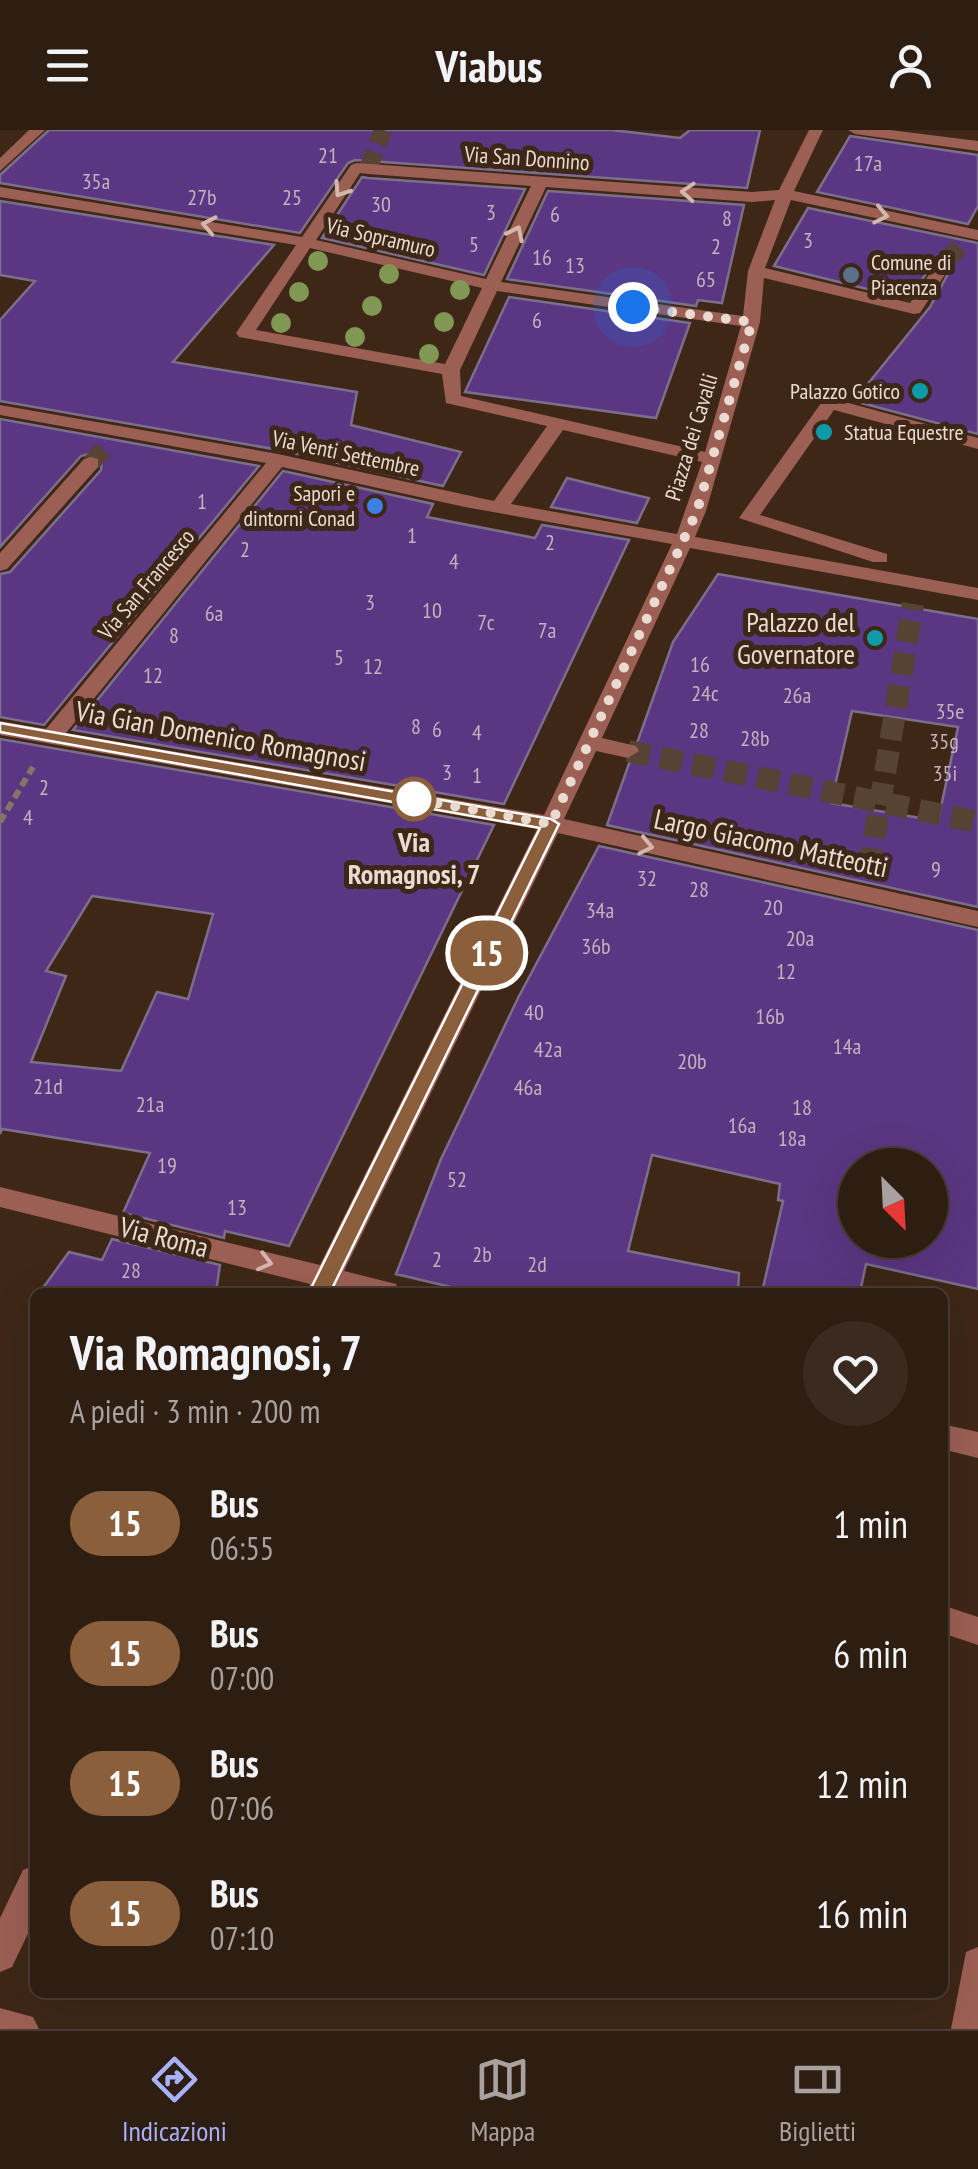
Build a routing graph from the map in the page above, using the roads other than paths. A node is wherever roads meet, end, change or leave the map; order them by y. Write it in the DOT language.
graph roads {
  1 [pos="38,130"];
  2 [pos="816,130"];
  3 [pos="856,130"];
  4 [pos="978,146"];
  5 [pos="0,166"];
  6 [pos="541,181"];
  7 [pos="0,192"];
  8 [pos="786,194"];
  9 [pos="305,242"];
  10 [pos="956,252"];
  11 [pos="756,271"];
  12 [pos="491,285"];
  13 [pos="752,322"];
  14 [pos="451,370"];
  15 [pos="0,410"];
  16 [pos="558,424"];
  17 [pos="119,432"];
  18 [pos="978,444"];
  19 [pos="712,458"];
  20 [pos="278,460"];
  21 [pos="499,507"];
  22 [pos="682,538"];
  23 [pos="0,566"];
  24 [pos="978,577"];
  25 [pos="917,581"];
  26 [pos="978,594"];
  27 [pos="913,604"];
  28 [pos="0,728"];
  29 [pos="50,738"];
  30 [pos="588,742"];
  31 [pos="628,751"];
  32 [pos="551,824"];
  33 [pos="869,870"];
  34 [pos="865,894"];
  35 [pos="978,919"];
  36 [pos="0,1197"];
  37 [pos="323,1285"];
  38 [pos="350,1288"];
  39 [pos="948,1438"];
  40 [pos="978,1445"];
  41 [pos="948,1621"];
  42 [pos="978,1631"];
  43 [pos="30,1892"];
  44 [pos="0,1954"];
  45 [pos="978,1964"];
  46 [pos="0,2025"];
  47 [pos="20,2029"];
  48 [pos="969,2029"];
  1 -- 5 [label="street"];
  2 -- 8 [label="street, Piazza dei Cavalli"];
  3 -- 4 [label="street"];
  8 -- 6 [label="street, Via San Donnino, one-way"];
  6 -- 9 [label="street, Via San Donnino, one-way"];
  12 -- 6 [label="street, one-way"];
  9 -- 7 [label="street, Via Sopramuro, one-way"];
  8 -- 10 [label="street, Via San Donnino, one-way"];
  8 -- 11 [label="street, Piazza dei Cavalli"];
  9 -- 12 [label="street, Via Sopramuro"];
  9 -- 14 [label="street"];
  10 -- 11 [label="street"];
  11 -- 13 [label="street, Piazza dei Cavalli"];
  12 -- 13 [label="street, Via Sopramuro"];
  12 -- 14 [label="street"];
  13 -- 19 [label="street, Piazza dei Cavalli"];
  14 -- 16 [label="street"];
  15 -- 17 [label="street, Via Venti Settembre"];
  16 -- 19 [label="street"];
  16 -- 21 [label="street"];
  17 -- 20 [label="street, Via Venti Settembre"];
  17 -- 23 [label="street"];
  18 -- 24 [label="street"];
  19 -- 22 [label="street, Piazza dei Cavalli"];
  20 -- 21 [label="street, Via Venti Settembre"];
  20 -- 29 [label="street, Via San Francesco"];
  21 -- 22 [label="street, Via Venti Settembre"];
  22 -- 25 [label="street, Piazza dei Cavalli"];
  22 -- 30 [label="street"];
  25 -- 26 [label="street, Piazza dei Cavalli"];
  25 -- 27 [label="street"];
  28 -- 29 [label="street, Via Gian Domenico Romagnosi"];
  29 -- 32 [label="street, Via Gian Domenico Romagnosi"];
  30 -- 31 [label="street"];
  30 -- 32 [label="street"];
  32 -- 34 [label="street, Largo Giacomo Matteotti, one-way"];
  32 -- 37 [label="street"];
  33 -- 34 [label="street"];
  34 -- 35 [label="street, Largo Giacomo Matteotti"];
  36 -- 37 [label="street, Via Roma, one-way"];
  37 -- 38 [label="street, Via Roma"];
  39 -- 40 [label="street"];
  41 -- 42 [label="street"];
  43 -- 44 [label="street"];
  45 -- 48 [label="street"];
  46 -- 47 [label="street"];
}
